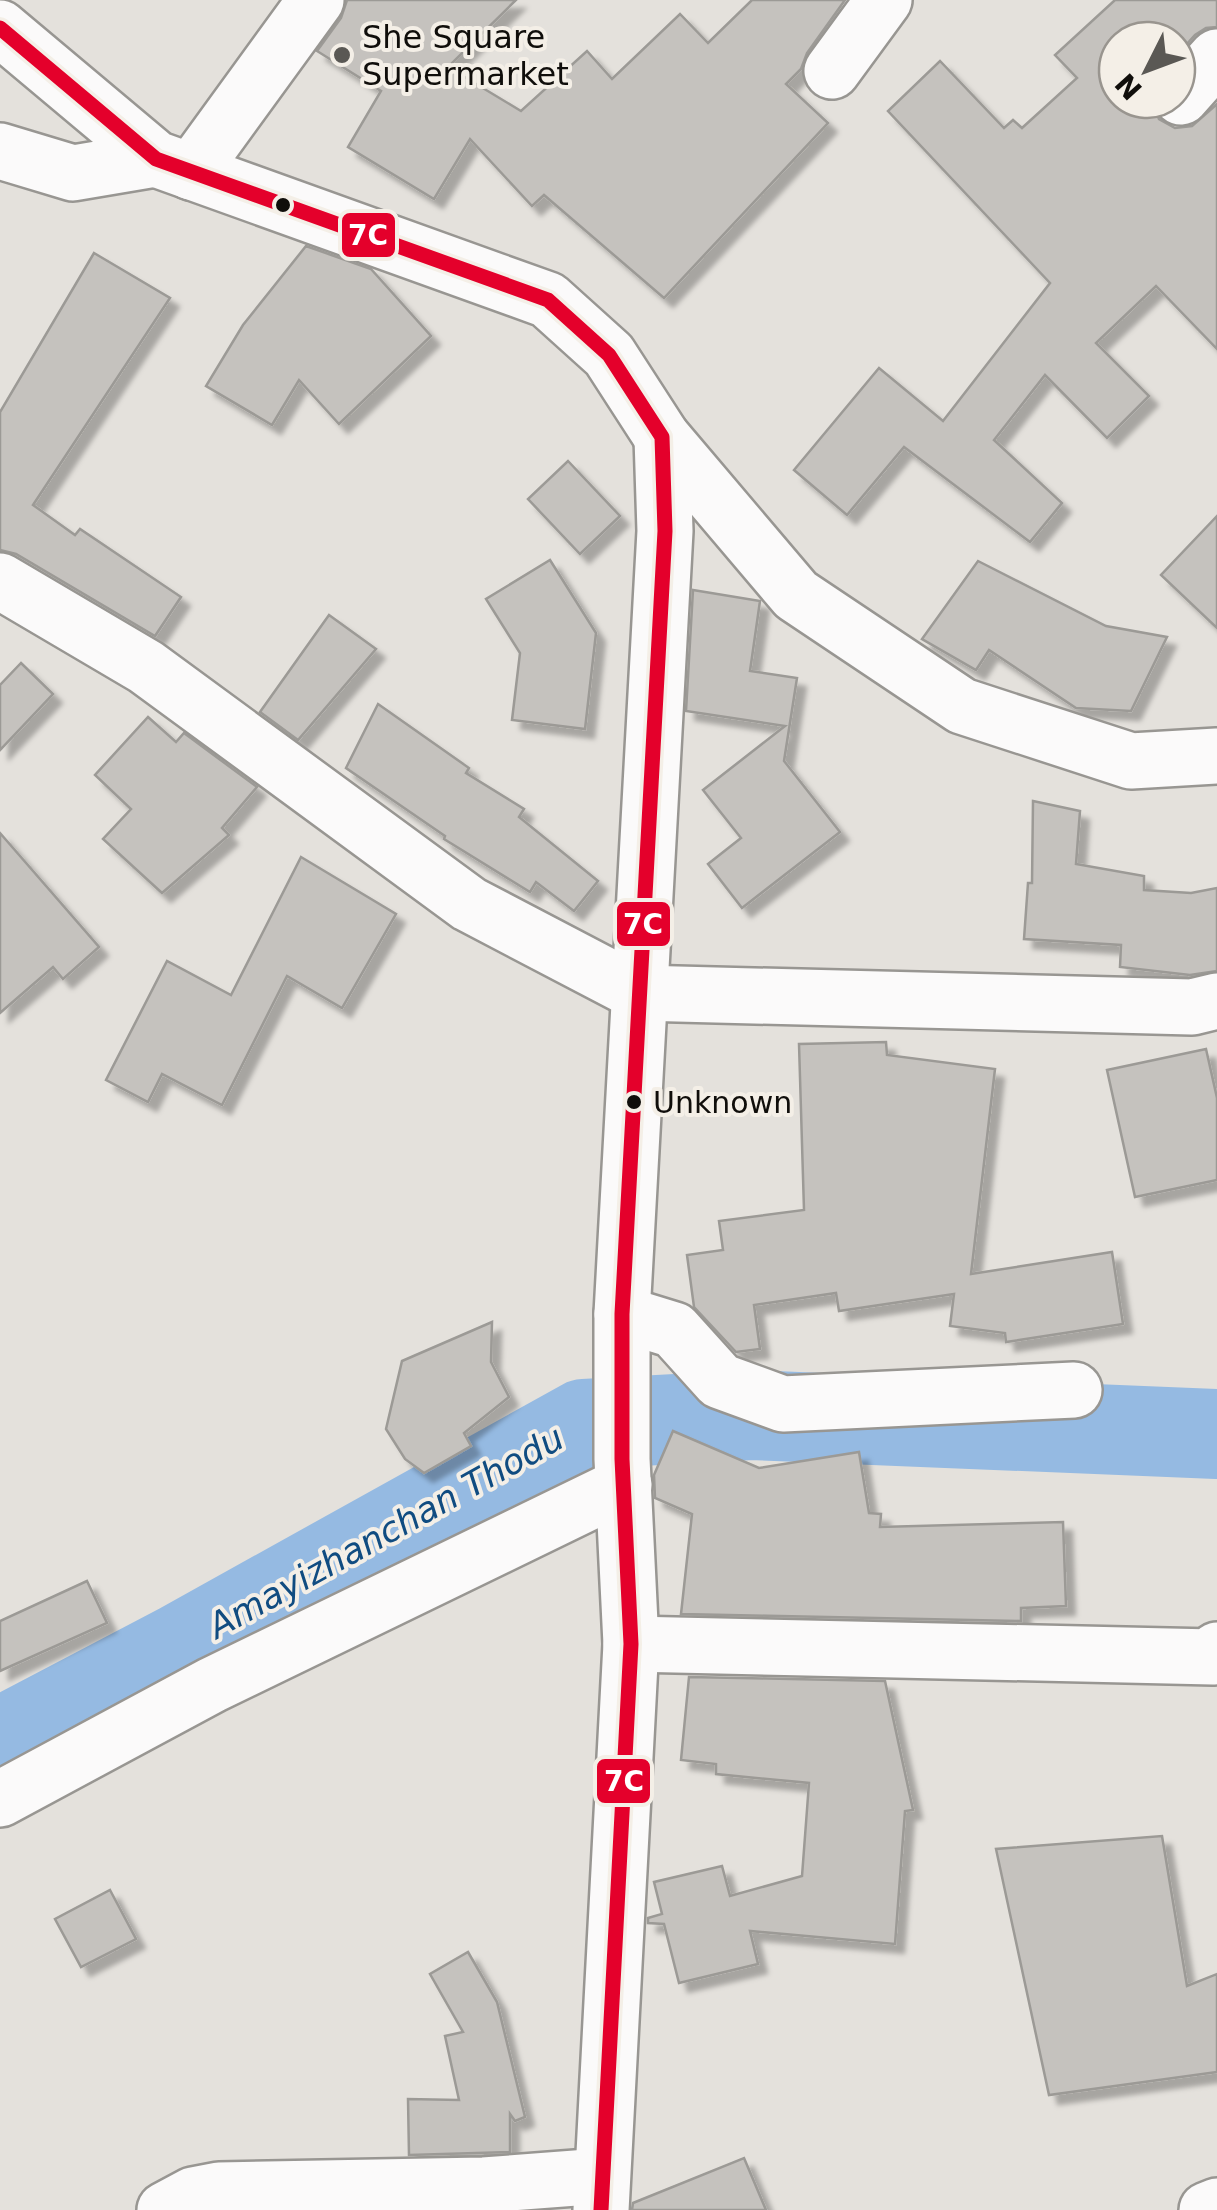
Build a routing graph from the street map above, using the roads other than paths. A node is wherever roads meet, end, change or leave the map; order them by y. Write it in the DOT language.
graph roads {
  1 [pos="316,0"];
  2 [pos="884,0"];
  3 [pos="0,28"];
  4 [pos="1217,56"];
  5 [pos="832,71"];
  6 [pos="1197,79"];
  7 [pos="0,152"];
  8 [pos="173,165"];
  9 [pos="662,437"];
  10 [pos="0,581"];
  11 [pos="1217,756"];
  12 [pos="639,993"];
  13 [pos="1217,1002"];
  14 [pos="622,1314"];
  15 [pos="1074,1390"];
  16 [pos="623,1472"];
  17 [pos="631,1644"];
  18 [pos="1217,1650"];
  19 [pos="0,1799"];
  20 [pos="602,2193"];
  21 [pos="1217,2206"];
  22 [pos="165,2210"];
  23 [pos="1207,2210"];
  1 -- 8 [label="street"];
  2 -- 5 [label="street"];
  3 -- 8 [label="street"];
  4 -- 6 [label="street"];
  7 -- 8 [label="street"];
  8 -- 9 [label="street"];
  9 -- 11 [label="street"];
  9 -- 12 [label="street"];
  10 -- 12 [label="street"];
  12 -- 13 [label="street"];
  12 -- 14 [label="street"];
  14 -- 15 [label="street"];
  14 -- 16 [label="street"];
  16 -- 17 [label="street"];
  16 -- 19 [label="street"];
  17 -- 18 [label="street"];
  17 -- 20 [label="street"];
  20 -- 22 [label="street"];
  21 -- 23 [label="street"];
}
